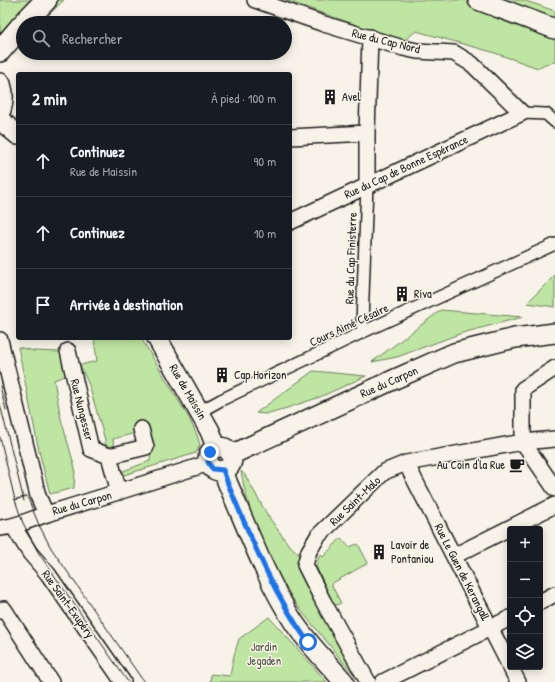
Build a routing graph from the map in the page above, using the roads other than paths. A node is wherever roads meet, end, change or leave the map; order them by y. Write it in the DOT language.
graph roads {
  1 [pos="255,0"];
  2 [pos="478,0"];
  3 [pos="555,29"];
  4 [pos="16,32"];
  5 [pos="370,37"];
  6 [pos="0,51"];
  7 [pos="0,84"];
  8 [pos="0,110"];
  9 [pos="522,113"];
  10 [pos="0,120"];
  11 [pos="555,122"];
  12 [pos="16,133"];
  13 [pos="367,133"];
  14 [pos="292,137"];
  15 [pos="367,185"];
  16 [pos="292,221"];
  17 [pos="555,244"];
  18 [pos="363,332"];
  19 [pos="555,333"];
  20 [pos="0,340"];
  21 [pos="158,340"];
  22 [pos="68,351"];
  23 [pos="555,368"];
  24 [pos="199,412"];
  25 [pos="141,428"];
  26 [pos="555,439"];
  27 [pos="523,442"];
  28 [pos="109,456"];
  29 [pos="220,459"];
  30 [pos="406,463"];
  31 [pos="555,490"];
  32 [pos="119,492"];
  33 [pos="555,504"];
  34 [pos="46,514"];
  35 [pos="7,527"];
  36 [pos="454,556"];
  37 [pos="555,594"];
  38 [pos="543,600"];
  39 [pos="0,611"];
  40 [pos="507,620"];
  41 [pos="490,628"];
  42 [pos="51,682"];
  43 [pos="123,682"];
  44 [pos="344,682"];
  45 [pos="368,682"];
  46 [pos="383,682"];
  47 [pos="518,682"];
  1 -- 5 [label="street, Rue du Cap Nord"];
  2 -- 3 [label="street"];
  4 -- 6 [label="main road"];
  5 -- 9 [label="street, Rue du Cap Nord"];
  5 -- 13 [label="street"];
  7 -- 8 [label="main road"];
  9 -- 11 [label="street"];
  9 -- 15 [label="street, Rue du Cap de Bonne Espérance"];
  10 -- 12 [label="street"];
  13 -- 14 [label="street"];
  13 -- 15 [label="street"];
  15 -- 16 [label="street, Rue du Cap de Bonne Espérance"];
  15 -- 18 [label="street, Rue du Cap Finisterre"];
  17 -- 18 [label="street, Cours Aimé Césaire"];
  18 -- 24 [label="street, Cours Aimé Césaire"];
  19 -- 29 [label="street, Rue du Carpon"];
  20 -- 34 [label="street"];
  21 -- 24 [label="street, Rue de Maissin"];
  22 -- 28 [label="street, Rue Nungesser"];
  23 -- 27 [label="street"];
  24 -- 29 [label="street, Rue de Maissin"];
  25 -- 28 [label="street"];
  26 -- 27 [label="street, Rue Saint-Malo"];
  27 -- 30 [label="street, Rue Saint-Malo"];
  27 -- 31 [label="street"];
  28 -- 32 [label="street"];
  29 -- 32 [label="street, Rue du Carpon"];
  29 -- 44 [label="street, Rue de Maissin"];
  30 -- 36 [label="street, Rue Le Guen de Kerangall"];
  30 -- 45 [label="street, Rue Saint-Malo"];
  32 -- 34 [label="street, Rue du Carpon"];
  33 -- 36 [label="street"];
  34 -- 35 [label="street, Rue du Carpon"];
  35 -- 43 [label="street, Rue Saint-Exupéry"];
  36 -- 41 [label="street, Rue Le Guen de Kerangall"];
  37 -- 38 [label="street"];
  39 -- 42 [label="street"];
  40 -- 41 [label="street"];
  41 -- 46 [label="street"];
  41 -- 47 [label="street, Rue Le Guen de Kerangall"];
}
